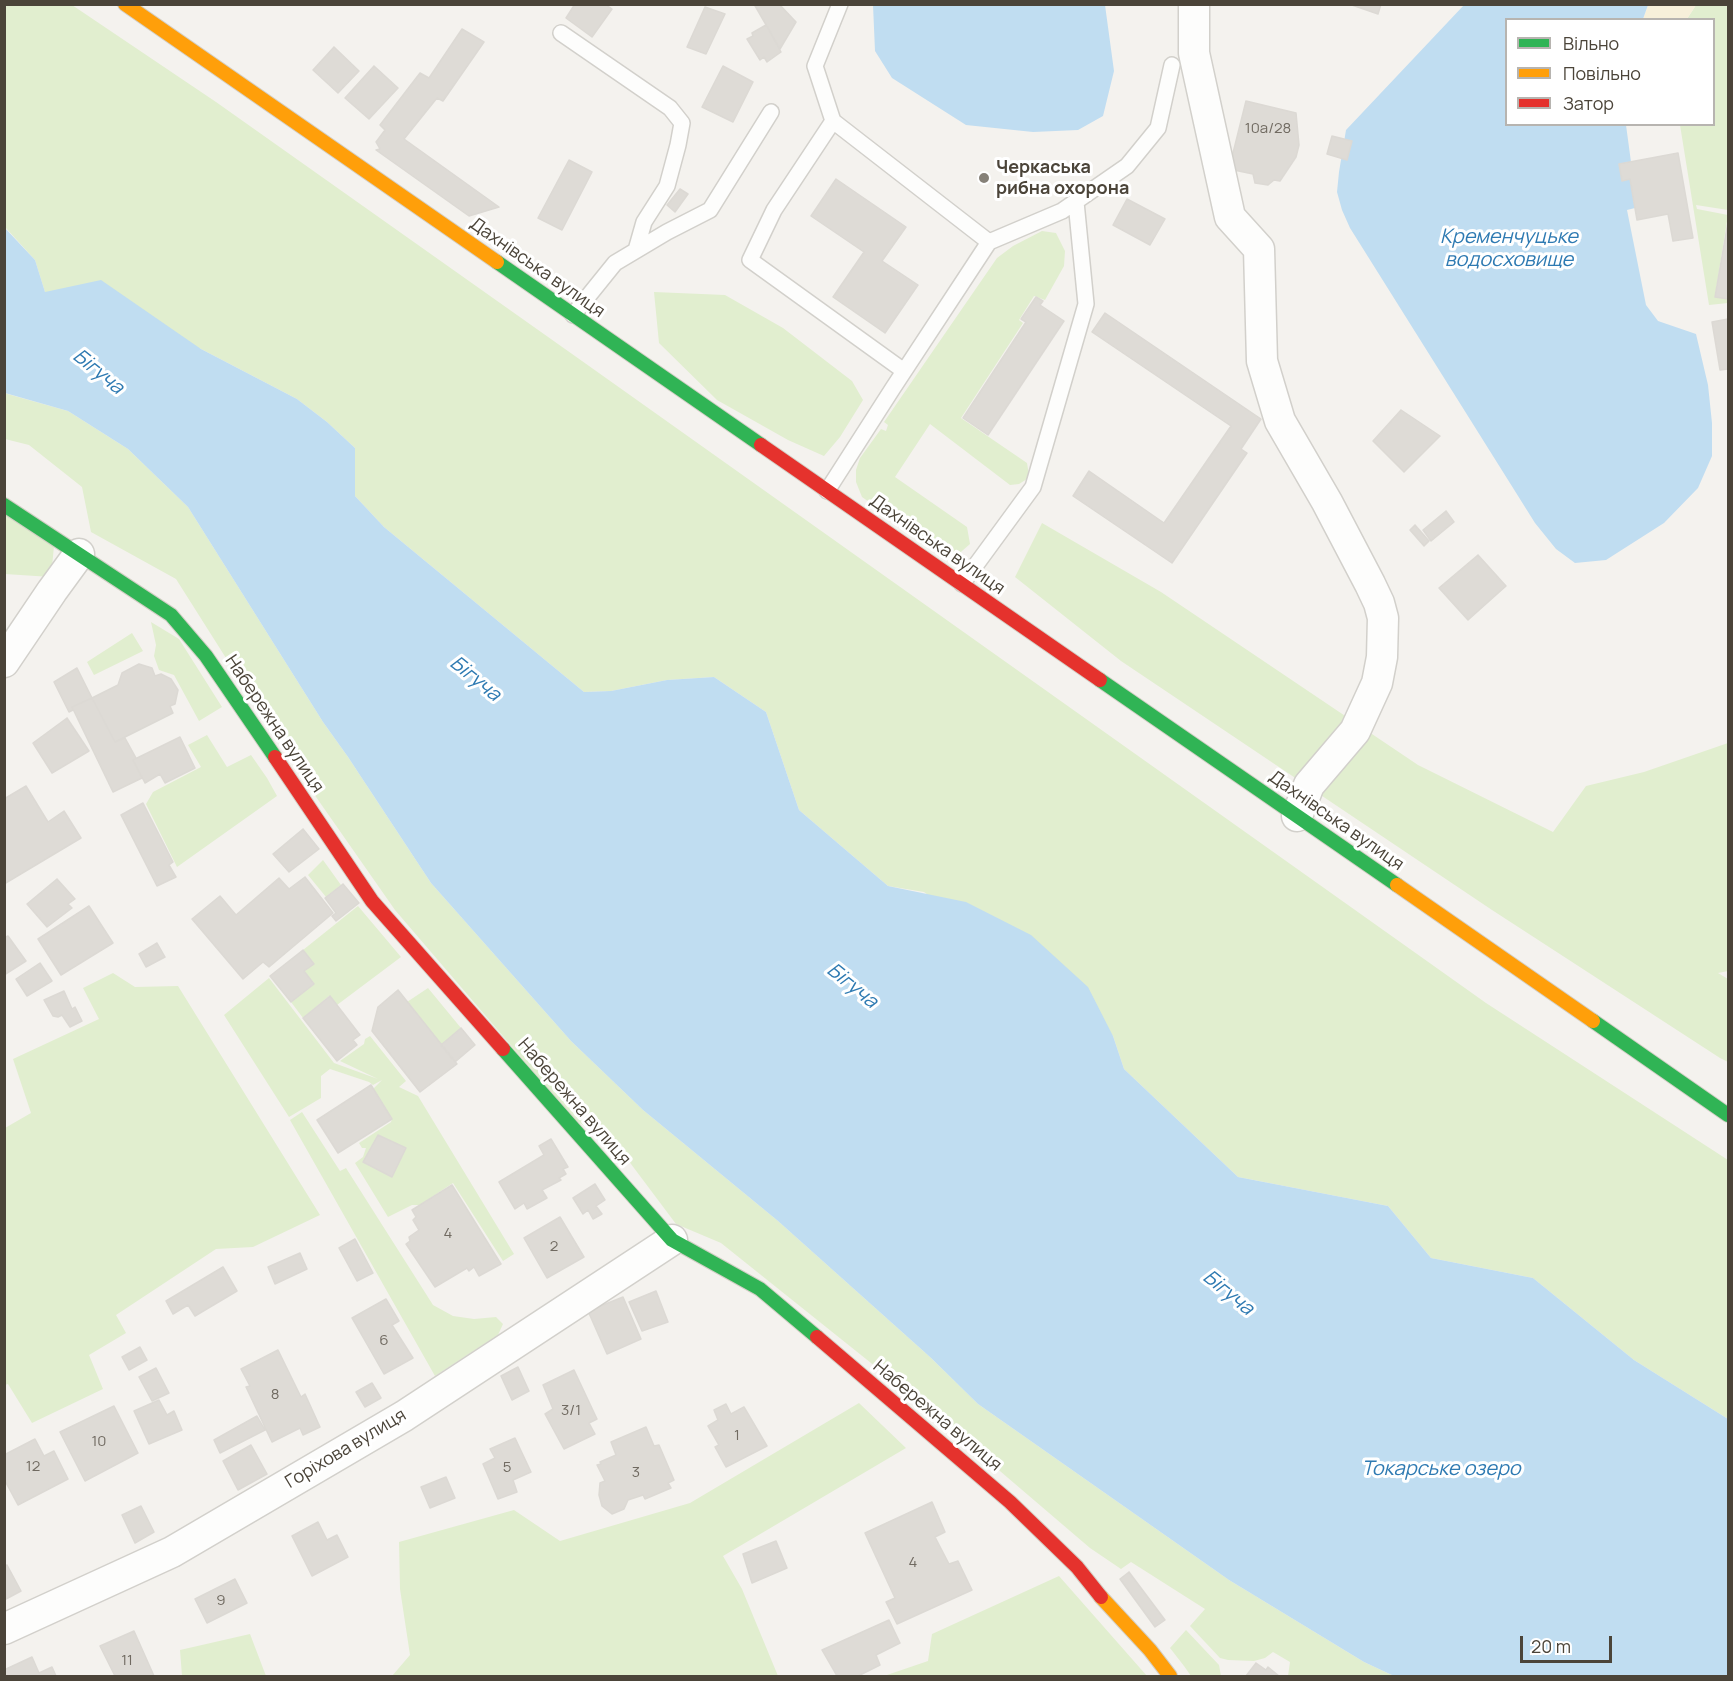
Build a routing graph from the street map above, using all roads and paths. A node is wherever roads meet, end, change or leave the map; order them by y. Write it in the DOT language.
graph roads {
  1 [pos="125,4"];
  2 [pos="840,4"];
  3 [pos="1194,4"];
  4 [pos="561,33"];
  5 [pos="1172,65"];
  6 [pos="771,112"];
  7 [pos="833,121"];
  8 [pos="1076,202"];
  9 [pos="989,242"];
  10 [pos="636,250"];
  11 [pos="573,315"];
  12 [pos="904,371"];
  13 [pos="827,491"];
  14 [pos="4,505"];
  15 [pos="79,554"];
  16 [pos="962,584"];
  17 [pos="4,662"];
  18 [pos="1297,816"];
  19 [pos="1728,1115"];
  20 [pos="672,1240"];
  21 [pos="4,1629"];
  22 [pos="1170,1677"];
  1 -- 11 [label="street, Дахнівська вулиця"];
  2 -- 7 [label="lane"];
  3 -- 18 [label="street"];
  4 -- 10 [label="lane"];
  5 -- 8 [label="lane"];
  6 -- 10 [label="lane"];
  7 -- 9 [label="lane"];
  7 -- 12 [label="lane"];
  8 -- 9 [label="lane"];
  8 -- 16 [label="lane"];
  9 -- 12 [label="lane"];
  10 -- 11 [label="lane"];
  11 -- 13 [label="street, Дахнівська вулиця"];
  12 -- 13 [label="lane"];
  13 -- 16 [label="street, Дахнівська вулиця"];
  14 -- 15 [label="street, Набережна вулиця"];
  15 -- 17 [label="street"];
  15 -- 20 [label="street, Набережна вулиця"];
  16 -- 18 [label="street, Дахнівська вулиця"];
  18 -- 19 [label="street, Дахнівська вулиця"];
  20 -- 21 [label="street, Горіхова вулиця"];
  20 -- 22 [label="street, Набережна вулиця"];
}
